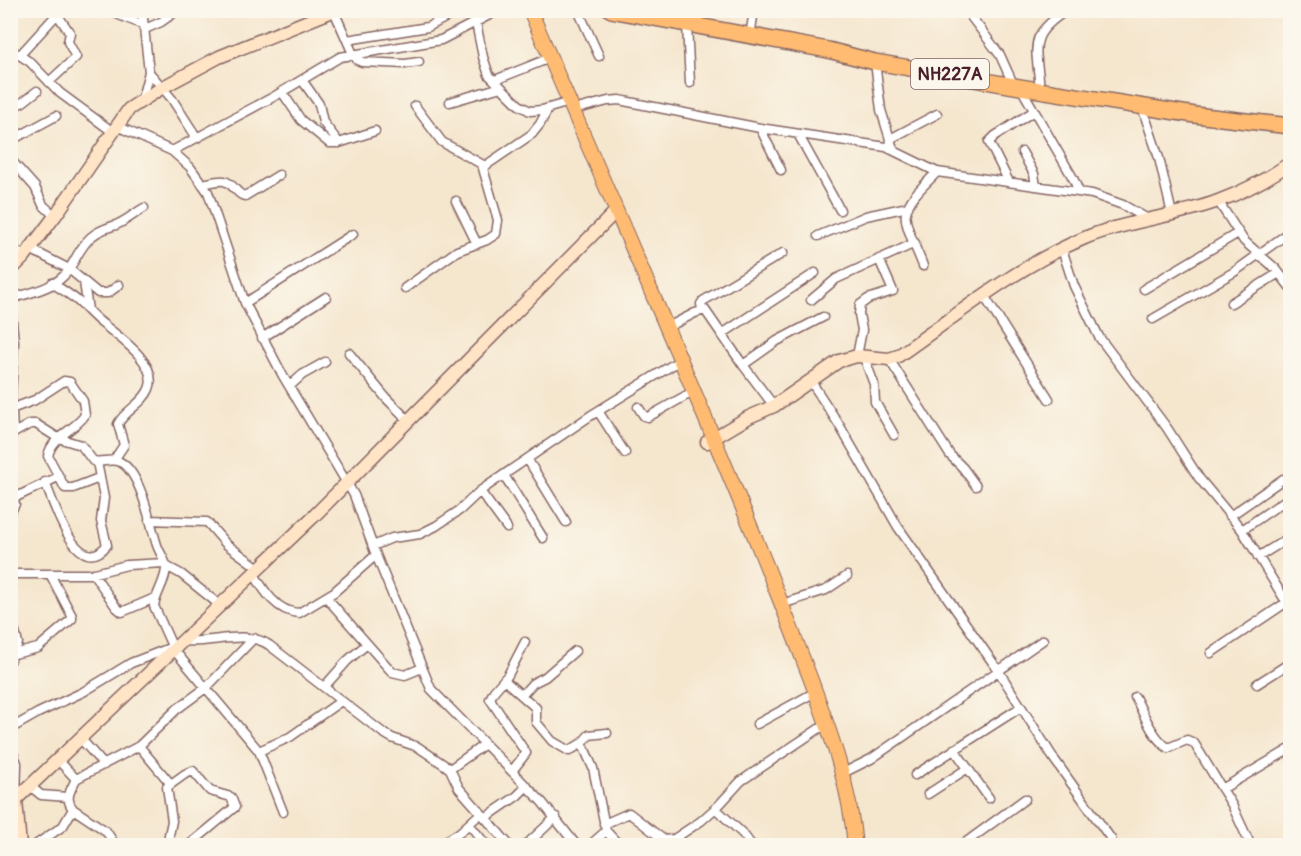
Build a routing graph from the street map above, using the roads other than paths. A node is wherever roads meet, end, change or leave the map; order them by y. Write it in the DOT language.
graph roads {
  1 [pos="106,10"];
  2 [pos="142,10"];
  3 [pos="178,10"];
  4 [pos="460,10"];
  5 [pos="499,10"];
  6 [pos="523,10"];
  7 [pos="530,10"];
  8 [pos="578,10"];
  9 [pos="611,10"];
  10 [pos="754,10"];
  11 [pos="966,10"];
  12 [pos="1067,10"];
  13 [pos="334,11"];
  14 [pos="59,12"];
  15 [pos="628,12"];
  16 [pos="476,23"];
  17 [pos="687,25"];
  18 [pos="144,27"];
  19 [pos="750,38"];
  20 [pos="347,40"];
  21 [pos="14,52"];
  22 [pos="354,54"];
  23 [pos="598,56"];
  24 [pos="545,60"];
  25 [pos="419,62"];
  26 [pos="874,62"];
  27 [pos="149,72"];
  28 [pos="302,80"];
  29 [pos="49,82"];
  30 [pos="690,83"];
  31 [pos="498,84"];
  32 [pos="1017,86"];
  33 [pos="163,87"];
  34 [pos="1040,90"];
  35 [pos="36,91"];
  36 [pos="282,92"];
  37 [pos="141,102"];
  38 [pos="450,102"];
  39 [pos="415,106"];
  40 [pos="568,107"];
  41 [pos="1142,107"];
  42 [pos="10,108"];
  43 [pos="548,109"];
  44 [pos="1034,111"];
  45 [pos="937,114"];
  46 [pos="56,116"];
  47 [pos="1290,126"];
  48 [pos="760,128"];
  49 [pos="115,129"];
  50 [pos="375,131"];
  51 [pos="798,134"];
  52 [pos="197,138"];
  53 [pos="890,139"];
  54 [pos="10,141"];
  55 [pos="339,143"];
  56 [pos="893,149"];
  57 [pos="172,151"];
  58 [pos="1022,152"];
  59 [pos="10,159"];
  60 [pos="1290,163"];
  61 [pos="482,165"];
  62 [pos="782,170"];
  63 [pos="937,172"];
  64 [pos="279,175"];
  65 [pos="1009,182"];
  66 [pos="202,184"];
  67 [pos="1036,186"];
  68 [pos="1079,192"];
  69 [pos="456,201"];
  70 [pos="1218,201"];
  71 [pos="908,207"];
  72 [pos="144,208"];
  73 [pos="840,210"];
  74 [pos="613,214"];
  75 [pos="1172,214"];
  76 [pos="55,216"];
  77 [pos="1148,219"];
  78 [pos="1290,232"];
  79 [pos="1238,233"];
  80 [pos="353,234"];
  81 [pos="818,236"];
  82 [pos="477,243"];
  83 [pos="915,243"];
  84 [pos="10,246"];
  85 [pos="1062,249"];
  86 [pos="27,253"];
  87 [pos="783,253"];
  88 [pos="1258,256"];
  89 [pos="879,259"];
  90 [pos="923,266"];
  91 [pos="69,269"];
  92 [pos="10,271"];
  93 [pos="815,273"];
  94 [pos="1285,275"];
  95 [pos="84,281"];
  96 [pos="52,283"];
  97 [pos="119,285"];
  98 [pos="1290,287"];
  99 [pos="405,288"];
  100 [pos="1144,289"];
  101 [pos="983,294"];
  102 [pos="327,297"];
  103 [pos="811,300"];
  104 [pos="245,303"];
  105 [pos="1231,303"];
  106 [pos="702,309"];
  107 [pos="88,311"];
  108 [pos="11,316"];
  109 [pos="823,317"];
  110 [pos="1153,320"];
  111 [pos="666,328"];
  112 [pos="722,334"];
  113 [pos="262,338"];
  114 [pos="349,353"];
  115 [pos="860,356"];
  116 [pos="889,359"];
  117 [pos="325,362"];
  118 [pos="674,364"];
  119 [pos="743,365"];
  120 [pos="810,380"];
  121 [pos="290,386"];
  122 [pos="687,395"];
  123 [pos="1050,399"];
  124 [pos="774,406"];
  125 [pos="638,407"];
  126 [pos="11,409"];
  127 [pos="598,411"];
  128 [pos="409,421"];
  129 [pos="11,435"];
  130 [pos="894,435"];
  131 [pos="58,438"];
  132 [pos="711,440"];
  133 [pos="625,453"];
  134 [pos="114,460"];
  135 [pos="528,460"];
  136 [pos="97,462"];
  137 [pos="504,476"];
  138 [pos="58,477"];
  139 [pos="99,478"];
  140 [pos="1290,481"];
  141 [pos="45,482"];
  142 [pos="348,483"];
  143 [pos="10,485"];
  144 [pos="976,486"];
  145 [pos="480,491"];
  146 [pos="1290,497"];
  147 [pos="15,498"];
  148 [pos="10,513"];
  149 [pos="1230,516"];
  150 [pos="149,520"];
  151 [pos="566,522"];
  152 [pos="507,528"];
  153 [pos="1242,530"];
  154 [pos="1290,537"];
  155 [pos="543,538"];
  156 [pos="373,546"];
  157 [pos="376,555"];
  158 [pos="1258,557"];
  159 [pos="165,564"];
  160 [pos="257,571"];
  161 [pos="93,573"];
  162 [pos="10,574"];
  163 [pos="50,574"];
  164 [pos="847,576"];
  165 [pos="326,597"];
  166 [pos="155,598"];
  167 [pos="1289,603"];
  168 [pos="782,604"];
  169 [pos="221,606"];
  170 [pos="10,615"];
  171 [pos="254,638"];
  172 [pos="1043,640"];
  173 [pos="525,642"];
  174 [pos="367,644"];
  175 [pos="178,645"];
  176 [pos="575,651"];
  177 [pos="1211,653"];
  178 [pos="12,658"];
  179 [pos="1290,663"];
  180 [pos="422,668"];
  181 [pos="998,670"];
  182 [pos="504,680"];
  183 [pos="1257,684"];
  184 [pos="325,686"];
  185 [pos="207,687"];
  186 [pos="522,695"];
  187 [pos="808,696"];
  188 [pos="1135,697"];
  189 [pos="341,701"];
  190 [pos="1021,707"];
  191 [pos="757,724"];
  192 [pos="820,728"];
  193 [pos="10,729"];
  194 [pos="607,733"];
  195 [pos="80,738"];
  196 [pos="582,743"];
  197 [pos="485,744"];
  198 [pos="10,746"];
  199 [pos="139,746"];
  200 [pos="954,749"];
  201 [pos="1290,749"];
  202 [pos="259,751"];
  203 [pos="58,760"];
  204 [pos="104,765"];
  205 [pos="968,768"];
  206 [pos="450,770"];
  207 [pos="512,771"];
  208 [pos="843,773"];
  209 [pos="915,775"];
  210 [pos="76,779"];
  211 [pos="170,783"];
  212 [pos="30,786"];
  213 [pos="527,786"];
  214 [pos="1222,789"];
  215 [pos="928,794"];
  216 [pos="68,797"];
  217 [pos="989,798"];
  218 [pos="1025,799"];
  219 [pos="13,803"];
  220 [pos="73,808"];
  221 [pos="716,808"];
  222 [pos="283,812"];
  223 [pos="483,816"];
  224 [pos="556,817"];
  225 [pos="469,824"];
  226 [pos="605,827"];
  227 [pos="1111,839"];
  228 [pos="853,842"];
  229 [pos="20,846"];
  230 [pos="34,846"];
  231 [pos="117,846"];
  232 [pos="169,846"];
  233 [pos="188,846"];
  234 [pos="438,846"];
  235 [pos="487,846"];
  236 [pos="510,846"];
  237 [pos="525,846"];
  238 [pos="577,846"];
  239 [pos="589,846"];
  240 [pos="620,846"];
  241 [pos="752,846"];
  242 [pos="864,846"];
  243 [pos="961,846"];
  244 [pos="1251,846"];
  1 -- 18 [label="street"];
  2 -- 18 [label="street"];
  3 -- 18 [label="street"];
  4 -- 20 [label="street"];
  5 -- 16 [label="street"];
  6 -- 24 [label="main road"];
  7 -- 40 [label="main road"];
  8 -- 23 [label="street"];
  9 -- 15 [label="highway, NH227A"];
  10 -- 19 [label="street"];
  11 -- 32 [label="street"];
  12 -- 34 [label="street"];
  13 -- 20 [label="street"];
  13 -- 33 [label="street"];
  14 -- 21 [label="street"];
  14 -- 29 [label="street"];
  15 -- 17 [label="highway, NH227A"];
  16 -- 22 [label="street"];
  16 -- 31 [label="street"];
  17 -- 19 [label="highway, NH227A"];
  17 -- 30 [label="street"];
  18 -- 27 [label="street"];
  19 -- 26 [label="highway, NH227A"];
  20 -- 22 [label="street"];
  21 -- 29 [label="street"];
  22 -- 25 [label="street"];
  22 -- 28 [label="street"];
  24 -- 31 [label="street"];
  24 -- 40 [label="main road"];
  26 -- 32 [label="highway, NH227A"];
  26 -- 53 [label="street"];
  27 -- 33 [label="street"];
  27 -- 37 [label="street"];
  28 -- 36 [label="street"];
  28 -- 55 [label="street"];
  29 -- 49 [label="street"];
  31 -- 38 [label="street"];
  31 -- 43 [label="street"];
  32 -- 34 [label="highway, NH227A"];
  32 -- 44 [label="street"];
  33 -- 37 [label="street"];
  33 -- 52 [label="street"];
  34 -- 41 [label="highway, NH227A"];
  35 -- 42 [label="street"];
  36 -- 52 [label="street"];
  36 -- 55 [label="street"];
  37 -- 49 [label="street"];
  39 -- 61 [label="street"];
  40 -- 43 [label="street"];
  40 -- 48 [label="street"];
  40 -- 74 [label="main road"];
  41 -- 47 [label="highway, NH227A"];
  41 -- 75 [label="street"];
  43 -- 61 [label="street"];
  44 -- 65 [label="street"];
  44 -- 68 [label="street"];
  45 -- 53 [label="street"];
  46 -- 54 [label="street"];
  48 -- 51 [label="street"];
  48 -- 62 [label="street"];
  49 -- 57 [label="street"];
  49 -- 76 [label="street"];
  50 -- 55 [label="street"];
  51 -- 56 [label="street"];
  51 -- 73 [label="street"];
  52 -- 57 [label="street"];
  53 -- 56 [label="street"];
  56 -- 63 [label="street"];
  57 -- 66 [label="street"];
  58 -- 67 [label="street"];
  59 -- 76 [label="street"];
  60 -- 70 [label="street"];
  61 -- 82 [label="street"];
  63 -- 65 [label="street"];
  63 -- 71 [label="street"];
  64 -- 66 [label="street"];
  65 -- 67 [label="street"];
  66 -- 104 [label="street"];
  67 -- 68 [label="street"];
  68 -- 77 [label="street"];
  69 -- 82 [label="street"];
  70 -- 75 [label="street"];
  70 -- 79 [label="street"];
  71 -- 81 [label="street"];
  71 -- 83 [label="street"];
  72 -- 91 [label="street"];
  74 -- 111 [label="main road"];
  74 -- 118 [label="main road"];
  74 -- 128 [label="street"];
  75 -- 77 [label="street"];
  76 -- 86 [label="street"];
  77 -- 85 [label="street"];
  78 -- 88 [label="street"];
  79 -- 88 [label="street"];
  79 -- 100 [label="street"];
  80 -- 104 [label="street"];
  82 -- 99 [label="street"];
  83 -- 89 [label="street"];
  83 -- 90 [label="street"];
  84 -- 86 [label="street"];
  85 -- 101 [label="street"];
  85 -- 149 [label="street"];
  86 -- 91 [label="street"];
  86 -- 92 [label="street"];
  87 -- 106 [label="street"];
  88 -- 94 [label="street"];
  88 -- 110 [label="street"];
  89 -- 103 [label="street"];
  89 -- 115 [label="street"];
  91 -- 95 [label="street"];
  91 -- 96 [label="street"];
  93 -- 112 [label="street"];
  94 -- 98 [label="street"];
  94 -- 105 [label="street"];
  95 -- 97 [label="street"];
  95 -- 107 [label="street"];
  96 -- 107 [label="street"];
  96 -- 108 [label="street"];
  101 -- 116 [label="street"];
  101 -- 123 [label="street"];
  102 -- 113 [label="street"];
  104 -- 113 [label="street"];
  106 -- 111 [label="street"];
  106 -- 112 [label="street"];
  107 -- 134 [label="street"];
  108 -- 126 [label="street"];
  109 -- 119 [label="street"];
  111 -- 132 [label="main road"];
  112 -- 119 [label="street"];
  113 -- 121 [label="street"];
  114 -- 128 [label="street"];
  115 -- 116 [label="street"];
  115 -- 120 [label="street"];
  115 -- 130 [label="street"];
  116 -- 144 [label="street"];
  117 -- 121 [label="street"];
  118 -- 122 [label="main road"];
  118 -- 127 [label="street"];
  119 -- 124 [label="street"];
  120 -- 124 [label="street"];
  120 -- 181 [label="street"];
  121 -- 142 [label="street"];
  122 -- 125 [label="street"];
  122 -- 132 [label="main road"];
  124 -- 132 [label="street"];
  126 -- 129 [label="street"];
  126 -- 131 [label="street"];
  127 -- 133 [label="street"];
  127 -- 135 [label="street"];
  128 -- 142 [label="street"];
  129 -- 131 [label="street"];
  131 -- 136 [label="street"];
  131 -- 138 [label="street"];
  132 -- 168 [label="main road"];
  132 -- 187 [label="main road"];
  134 -- 136 [label="street"];
  134 -- 150 [label="street"];
  135 -- 137 [label="street"];
  135 -- 151 [label="street"];
  136 -- 139 [label="street"];
  137 -- 145 [label="street"];
  137 -- 155 [label="street"];
  138 -- 139 [label="street"];
  138 -- 141 [label="street"];
  139 -- 141 [label="street"];
  140 -- 149 [label="street"];
  141 -- 147 [label="street"];
  142 -- 156 [label="street"];
  142 -- 160 [label="street"];
  143 -- 147 [label="street"];
  145 -- 152 [label="street"];
  145 -- 156 [label="street"];
  146 -- 153 [label="street"];
  147 -- 148 [label="street"];
  149 -- 153 [label="street"];
  150 -- 159 [label="street"];
  150 -- 160 [label="street"];
  153 -- 158 [label="street"];
  154 -- 158 [label="street"];
  156 -- 157 [label="street"];
  157 -- 165 [label="street"];
  157 -- 180 [label="street"];
  158 -- 167 [label="street"];
  159 -- 161 [label="street"];
  159 -- 166 [label="street"];
  159 -- 169 [label="street"];
  160 -- 165 [label="street"];
  160 -- 169 [label="street"];
  161 -- 163 [label="street"];
  161 -- 166 [label="street"];
  162 -- 163 [label="street"];
  163 -- 178 [label="street"];
  164 -- 168 [label="street"];
  165 -- 174 [label="street"];
  166 -- 175 [label="street"];
  167 -- 177 [label="street"];
  168 -- 208 [label="main road"];
  169 -- 175 [label="street"];
  170 -- 178 [label="street"];
  171 -- 175 [label="street"];
  171 -- 184 [label="street"];
  171 -- 185 [label="street"];
  172 -- 181 [label="street"];
  173 -- 182 [label="street"];
  174 -- 180 [label="street"];
  174 -- 184 [label="street"];
  175 -- 185 [label="street"];
  175 -- 193 [label="street"];
  175 -- 195 [label="street"];
  176 -- 186 [label="street"];
  179 -- 183 [label="street"];
  180 -- 197 [label="street"];
  181 -- 190 [label="street"];
  181 -- 208 [label="street"];
  182 -- 186 [label="street"];
  182 -- 207 [label="street"];
  184 -- 189 [label="street"];
  185 -- 199 [label="street"];
  185 -- 202 [label="street"];
  186 -- 196 [label="street"];
  187 -- 191 [label="street"];
  187 -- 192 [label="main road"];
  188 -- 214 [label="street"];
  189 -- 202 [label="street"];
  189 -- 206 [label="street"];
  190 -- 200 [label="street"];
  190 -- 227 [label="street"];
  192 -- 221 [label="street"];
  192 -- 228 [label="main road"];
  194 -- 196 [label="street"];
  195 -- 203 [label="street"];
  195 -- 204 [label="street"];
  196 -- 226 [label="street"];
  197 -- 206 [label="street"];
  197 -- 207 [label="street"];
  198 -- 219 [label="street"];
  199 -- 204 [label="street"];
  199 -- 211 [label="street"];
  200 -- 205 [label="street"];
  200 -- 209 [label="street"];
  201 -- 214 [label="street"];
  202 -- 222 [label="street"];
  203 -- 210 [label="street"];
  203 -- 212 [label="street"];
  204 -- 210 [label="street"];
  205 -- 215 [label="street"];
  205 -- 217 [label="street"];
  206 -- 223 [label="street"];
  207 -- 213 [label="street"];
  208 -- 228 [label="main road"];
  210 -- 216 [label="street"];
  211 -- 232 [label="street"];
  211 -- 233 [label="street"];
  212 -- 216 [label="street"];
  212 -- 219 [label="street"];
  213 -- 223 [label="street"];
  213 -- 224 [label="street"];
  214 -- 244 [label="street"];
  216 -- 220 [label="street"];
  218 -- 243 [label="street"];
  219 -- 229 [label="street"];
  220 -- 230 [label="street"];
  220 -- 231 [label="street"];
  221 -- 226 [label="street"];
  221 -- 241 [label="street"];
  223 -- 225 [label="street"];
  223 -- 236 [label="street"];
  224 -- 237 [label="street"];
  224 -- 238 [label="street"];
  225 -- 234 [label="street"];
  225 -- 235 [label="street"];
  226 -- 239 [label="street"];
  226 -- 240 [label="street"];
  228 -- 242 [label="street"];
}
